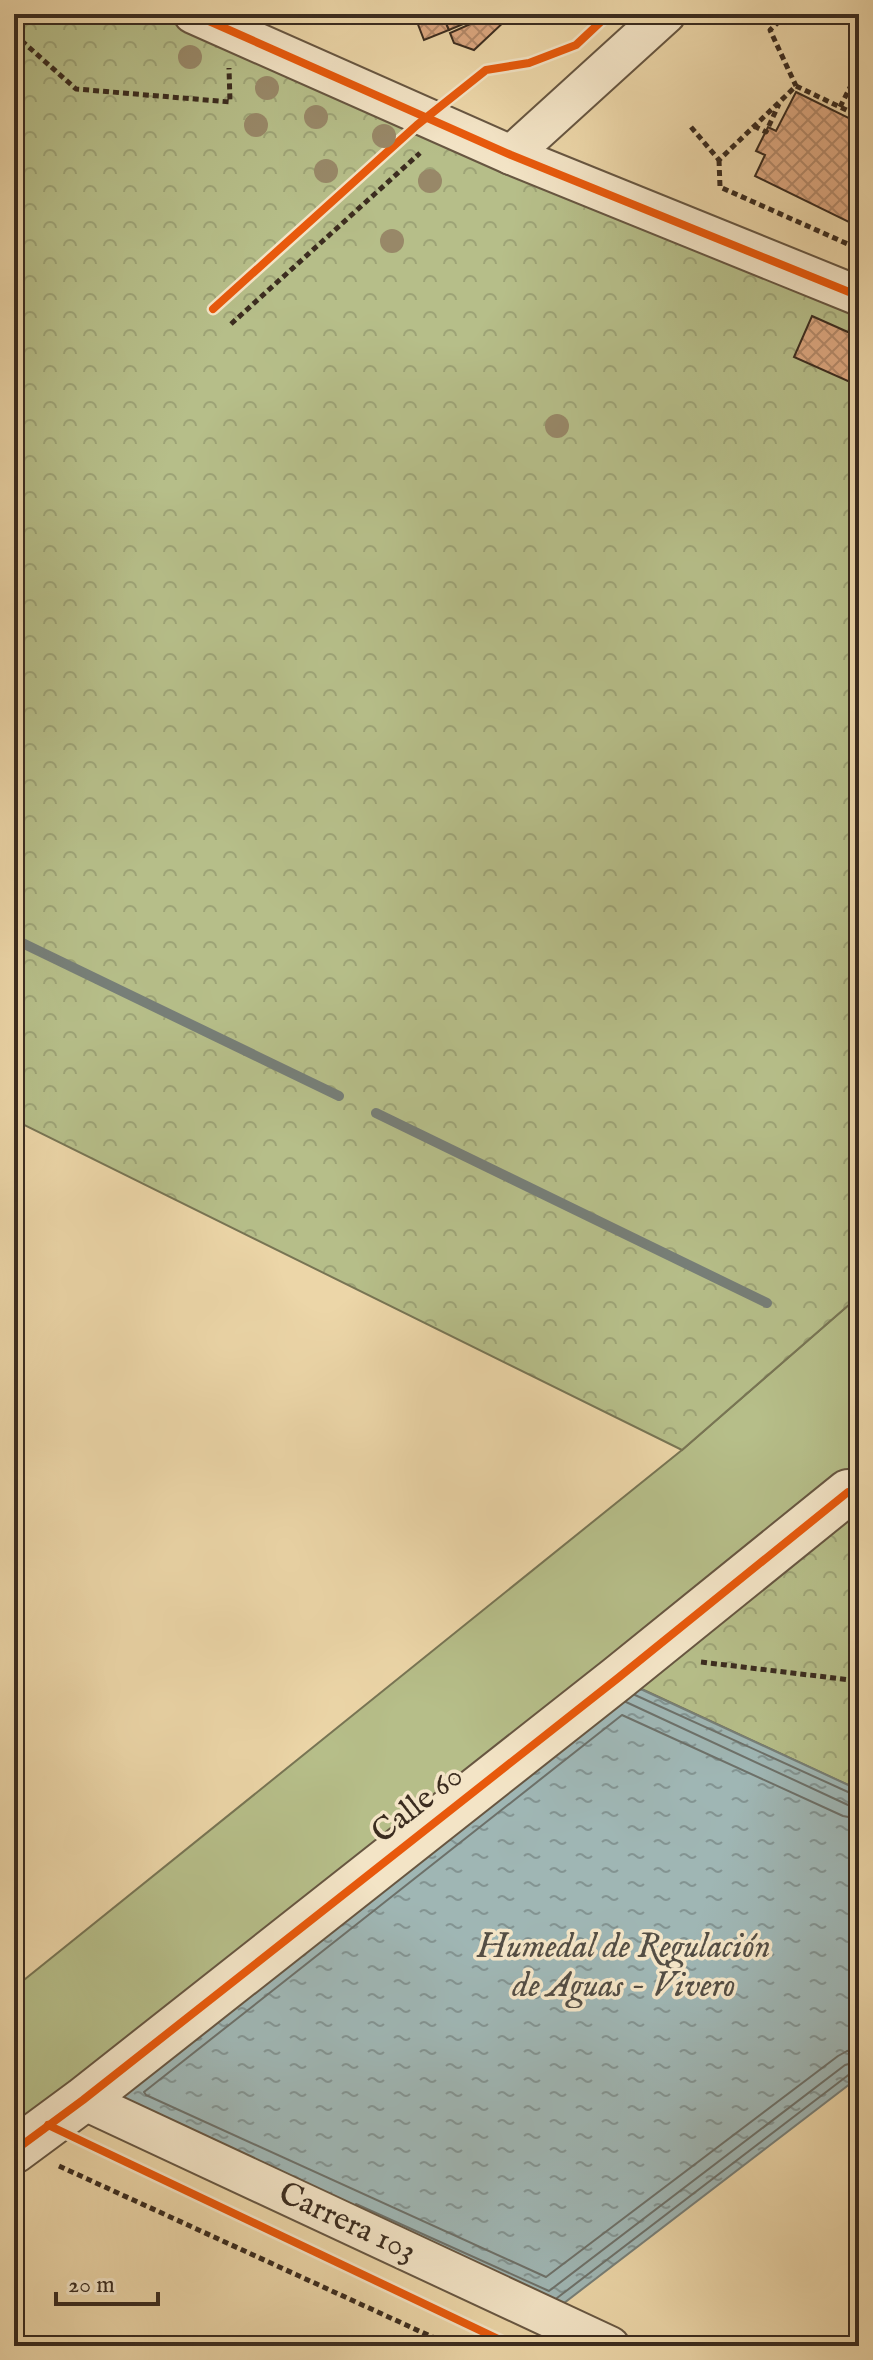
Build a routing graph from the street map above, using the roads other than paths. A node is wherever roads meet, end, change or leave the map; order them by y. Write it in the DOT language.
graph roads {
  1 [pos="193,14"];
  2 [pos="666,14"];
  3 [pos="511,155"];
  4 [pos="859,296"];
  5 [pos="853,1494"];
  6 [pos="83,2100"];
  7 [pos="32,2168"];
  8 [pos="610,2346"];
  1 -- 3 [label="street"];
  2 -- 3 [label="street"];
  3 -- 4 [label="street"];
  5 -- 6 [label="street, Calle 60"];
  6 -- 7 [label="street, Calle 60"];
  6 -- 8 [label="street, Carrera 103"];
}
